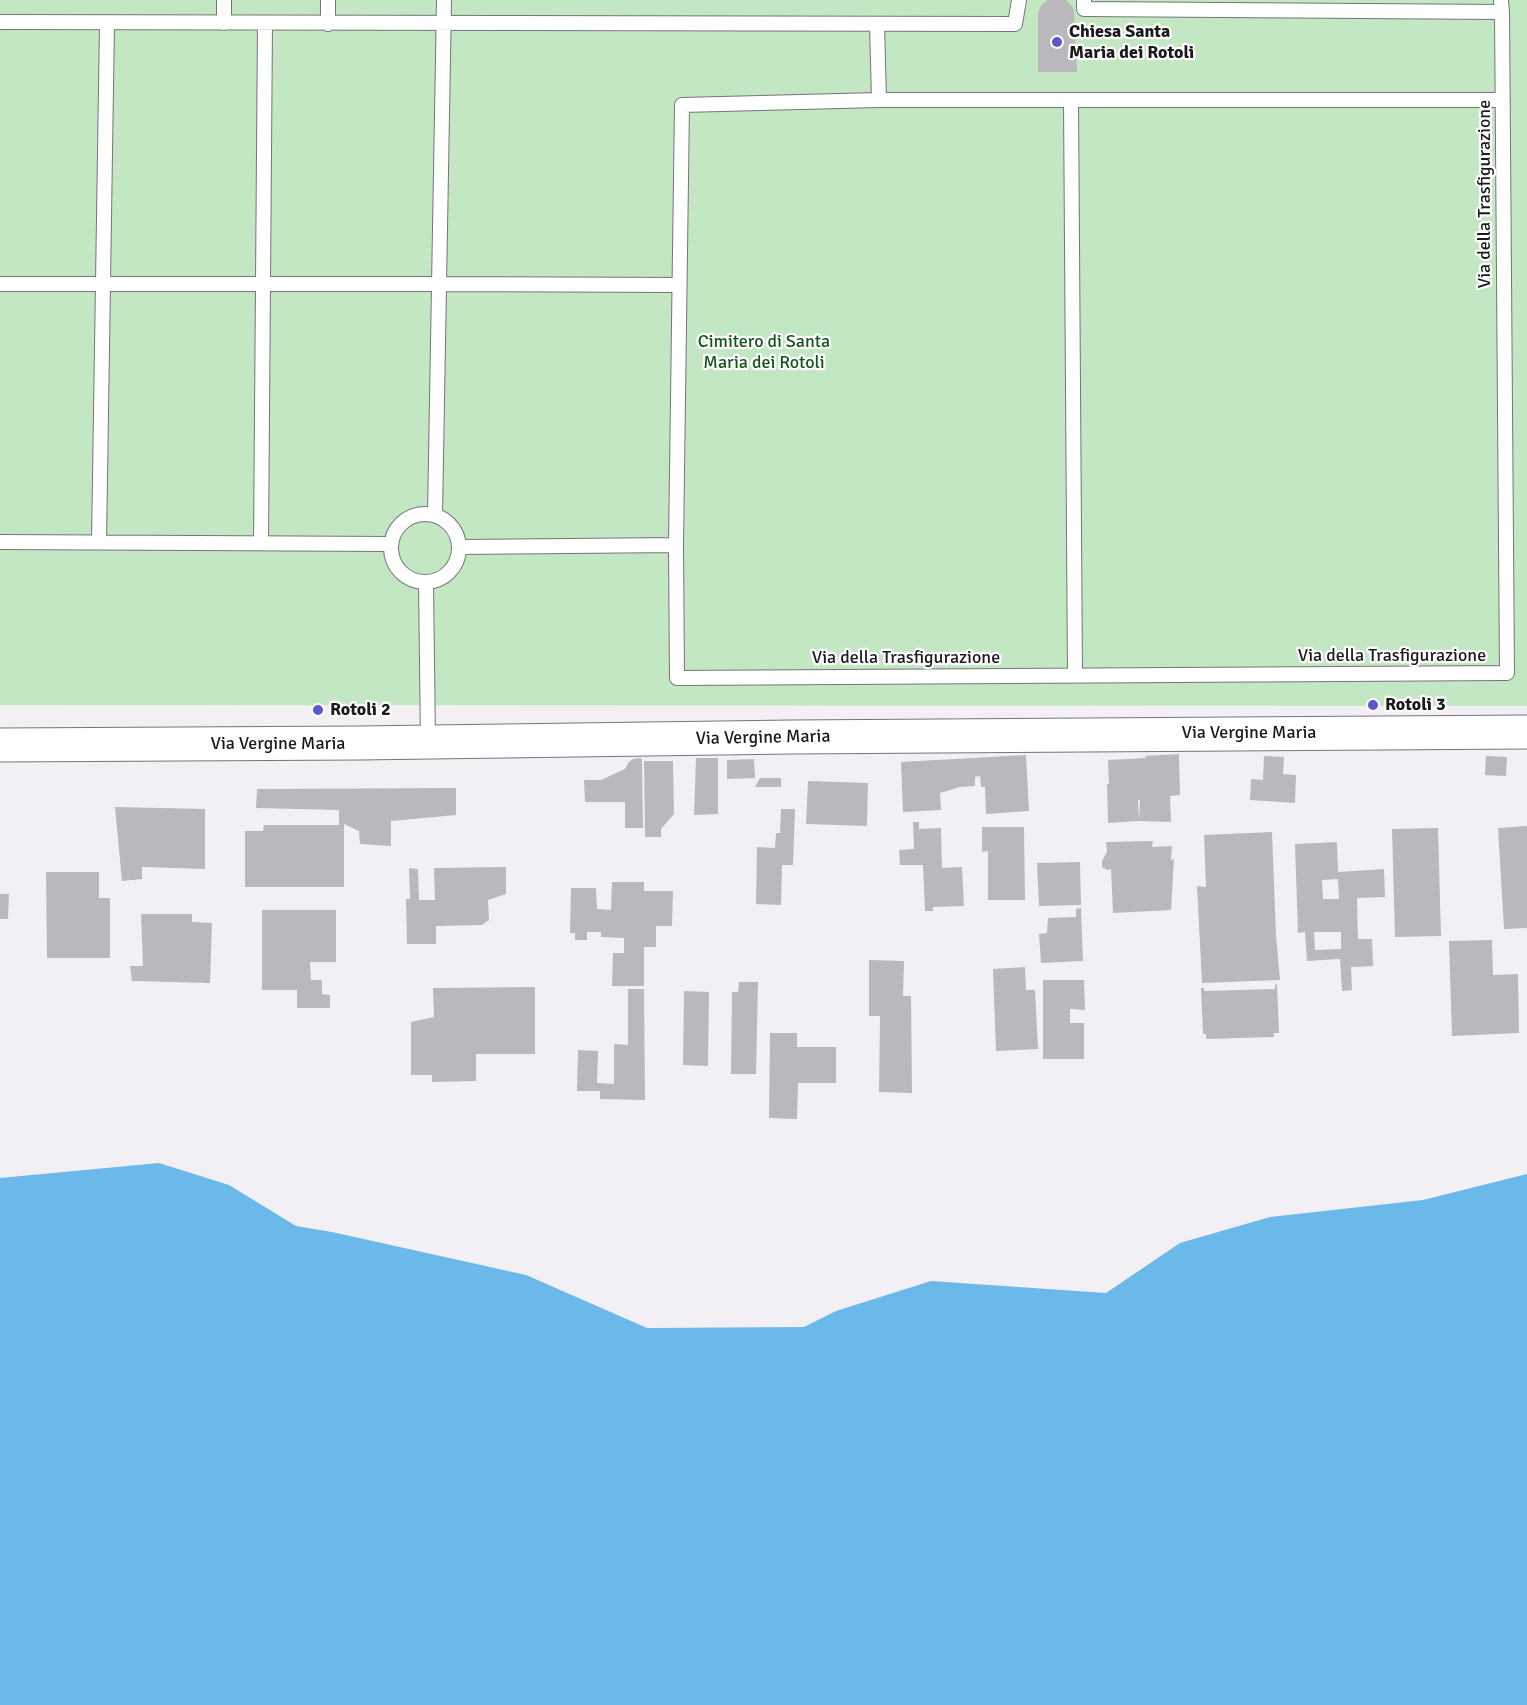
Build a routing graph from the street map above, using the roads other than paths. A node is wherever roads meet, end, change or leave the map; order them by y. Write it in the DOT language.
graph roads {
  1 [pos="225,0"];
  2 [pos="328,0"];
  3 [pos="444,0"];
  4 [pos="1019,0"];
  5 [pos="1084,0"];
  6 [pos="1176,5"];
  7 [pos="1501,6"];
  8 [pos="0,22"];
  9 [pos="107,23"];
  10 [pos="224,23"];
  11 [pos="265,23"];
  12 [pos="328,24"];
  13 [pos="444,24"];
  14 [pos="877,24"];
  15 [pos="879,100"];
  16 [pos="1071,100"];
  17 [pos="1503,100"];
  18 [pos="263,283"];
  19 [pos="0,284"];
  20 [pos="103,284"];
  21 [pos="439,284"];
  22 [pos="680,285"];
  23 [pos="435,515"];
  24 [pos="0,542"];
  25 [pos="99,542"];
  26 [pos="261,543"];
  27 [pos="391,544"];
  28 [pos="676,545"];
  29 [pos="460,547"];
  30 [pos="426,583"];
  31 [pos="1075,675"];
  32 [pos="1527,732"];
  33 [pos="428,742"];
  34 [pos="0,745"];
  1 -- 10 [label="lane"];
  2 -- 12 [label="lane"];
  3 -- 13 [label="lane"];
  4 -- 14 [label="lane"];
  5 -- 6 [label="lane"];
  6 -- 7 [label="lane"];
  7 -- 17 [label="lane, Via della Trasfigurazione"];
  8 -- 9 [label="lane"];
  9 -- 10 [label="lane"];
  9 -- 20 [label="lane"];
  10 -- 11 [label="lane"];
  11 -- 12 [label="lane"];
  11 -- 18 [label="lane"];
  12 -- 13 [label="lane"];
  13 -- 14 [label="lane"];
  13 -- 21 [label="lane"];
  14 -- 15 [label="lane"];
  15 -- 16 [label="lane"];
  15 -- 22 [label="lane"];
  16 -- 17 [label="lane"];
  16 -- 31 [label="lane"];
  17 -- 31 [label="lane, Via della Trasfigurazione"];
  18 -- 20 [label="lane"];
  18 -- 21 [label="lane"];
  18 -- 26 [label="lane"];
  19 -- 20 [label="lane"];
  20 -- 25 [label="lane"];
  21 -- 22 [label="lane"];
  21 -- 23 [label="lane"];
  22 -- 28 [label="lane"];
  23 -- 27 [label="lane"];
  23 -- 29 [label="lane"];
  24 -- 25 [label="lane"];
  25 -- 26 [label="lane"];
  26 -- 27 [label="lane"];
  27 -- 30 [label="lane"];
  28 -- 29 [label="lane"];
  28 -- 31 [label="lane, Via della Trasfigurazione"];
  29 -- 30 [label="lane"];
  30 -- 33 [label="lane"];
  32 -- 33 [label="main road, Via Vergine Maria"];
  33 -- 34 [label="main road, Via Vergine Maria"];
}
